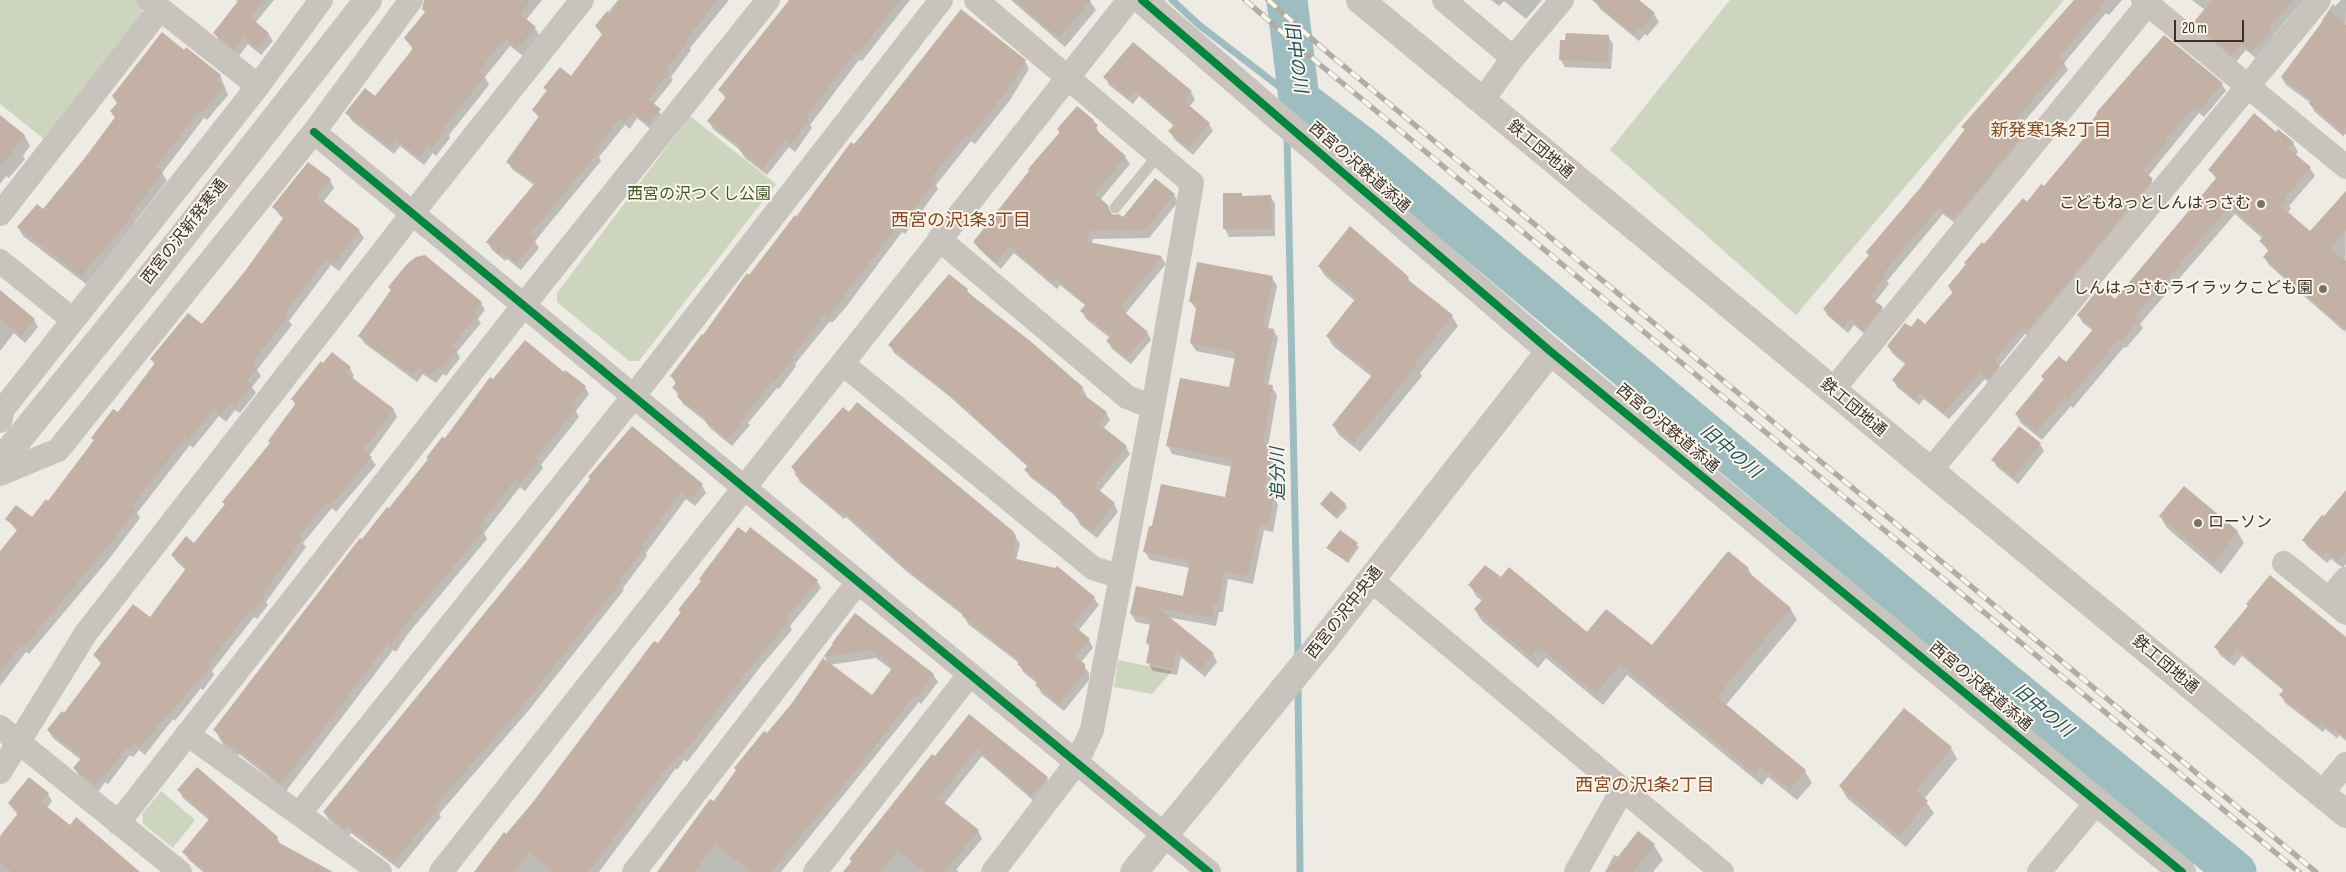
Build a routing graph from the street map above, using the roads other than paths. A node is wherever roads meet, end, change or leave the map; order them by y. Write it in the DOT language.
graph roads {
  1 [pos="321,0"];
  2 [pos="368,0"];
  3 [pos="411,0"];
  4 [pos="582,0"];
  5 [pos="768,0"];
  6 [pos="941,0"];
  7 [pos="976,0"];
  8 [pos="1129,0"];
  9 [pos="1142,0"];
  10 [pos="1360,0"];
  11 [pos="1444,0"];
  12 [pos="1562,0"];
  13 [pos="2320,0"];
  14 [pos="2147,1"];
  15 [pos="154,5"];
  16 [pos="1513,58"];
  17 [pos="1068,78"];
  18 [pos="258,86"];
  19 [pos="2247,87"];
  20 [pos="1482,101"];
  21 [pos="314,132"];
  22 [pos="1159,154"];
  23 [pos="2345,165"];
  24 [pos="1115,208"];
  25 [pos="0,214"];
  26 [pos="412,214"];
  27 [pos="939,239"];
  28 [pos="0,261"];
  29 [pos="523,306"];
  30 [pos="72,319"];
  31 [pos="1550,351"];
  32 [pos="843,364"];
  33 [pos="1832,391"];
  34 [pos="633,397"];
  35 [pos="1153,407"];
  36 [pos="0,421"];
  37 [pos="0,462"];
  38 [pos="1930,471"];
  39 [pos="0,474"];
  40 [pos="743,488"];
  41 [pos="2284,563"];
  42 [pos="1121,577"];
  43 [pos="2346,579"];
  44 [pos="1371,580"];
  45 [pos="858,582"];
  46 [pos="2338,606"];
  47 [pos="970,674"];
  48 [pos="0,727"];
  49 [pos="186,734"];
  50 [pos="19,742"];
  51 [pos="1077,762"];
  52 [pos="2346,764"];
  53 [pos="0,772"];
  54 [pos="1623,790"];
  55 [pos="2321,794"];
  56 [pos="2097,802"];
  57 [pos="299,814"];
  58 [pos="2346,814"];
  59 [pos="118,823"];
  60 [pos="1164,835"];
  61 [pos="180,872"];
  62 [pos="380,872"];
  63 [pos="441,872"];
  64 [pos="634,872"];
  65 [pos="815,872"];
  66 [pos="993,872"];
  67 [pos="1134,872"];
  68 [pos="1209,872"];
  69 [pos="1576,872"];
  70 [pos="1722,872"];
  71 [pos="2039,872"];
  72 [pos="2182,872"];
  1 -- 18 [label="street"];
  2 -- 37 [label="street, 西宮の沢新発寒通"];
  3 -- 21 [label="street"];
  4 -- 26 [label="street"];
  5 -- 29 [label="street"];
  6 -- 34 [label="street"];
  7 -- 17 [label="street"];
  8 -- 17 [label="street"];
  9 -- 31 [label="street, 西宮の沢鉄道添通"];
  10 -- 20 [label="street, 鉄工団地通"];
  11 -- 16 [label="street"];
  12 -- 16 [label="street"];
  13 -- 19 [label="street"];
  14 -- 19 [label="street"];
  14 -- 33 [label="street"];
  15 -- 18 [label="street"];
  15 -- 25 [label="street"];
  16 -- 20 [label="street"];
  17 -- 22 [label="street"];
  17 -- 27 [label="street"];
  18 -- 30 [label="street"];
  19 -- 23 [label="street"];
  19 -- 38 [label="street"];
  20 -- 33 [label="street, 鉄工団地通"];
  21 -- 26 [label="street"];
  21 -- 39 [label="street"];
  22 -- 24 [label="lane"];
  22 -- 35 [label="street"];
  26 -- 29 [label="street"];
  26 -- 50 [label="street"];
  27 -- 32 [label="street"];
  27 -- 35 [label="street"];
  28 -- 30 [label="street"];
  29 -- 34 [label="street"];
  29 -- 49 [label="street"];
  30 -- 36 [label="street"];
  31 -- 44 [label="street, 西宮の沢中央通"];
  31 -- 56 [label="street, 西宮の沢鉄道添通"];
  32 -- 40 [label="street"];
  32 -- 42 [label="street"];
  33 -- 38 [label="street, 鉄工団地通"];
  34 -- 40 [label="street"];
  34 -- 57 [label="street"];
  35 -- 42 [label="street"];
  38 -- 55 [label="street, 鉄工団地通"];
  40 -- 45 [label="street"];
  40 -- 63 [label="street"];
  41 -- 46 [label="street"];
  42 -- 51 [label="street"];
  43 -- 46 [label="street"];
  44 -- 54 [label="street"];
  44 -- 60 [label="street, 西宮の沢中央通"];
  45 -- 47 [label="street"];
  45 -- 64 [label="street"];
  47 -- 51 [label="street"];
  47 -- 65 [label="street"];
  48 -- 50 [label="street"];
  49 -- 57 [label="street"];
  49 -- 59 [label="street"];
  50 -- 53 [label="street"];
  50 -- 59 [label="street"];
  51 -- 60 [label="street"];
  51 -- 66 [label="street"];
  52 -- 55 [label="street"];
  54 -- 69 [label="street"];
  54 -- 70 [label="street"];
  55 -- 58 [label="street, 鉄工団地通"];
  56 -- 71 [label="street"];
  56 -- 72 [label="street, 西宮の沢鉄道添通"];
  57 -- 62 [label="street"];
  59 -- 61 [label="street"];
  60 -- 67 [label="street, 西宮の沢中央通"];
  60 -- 68 [label="street"];
}
